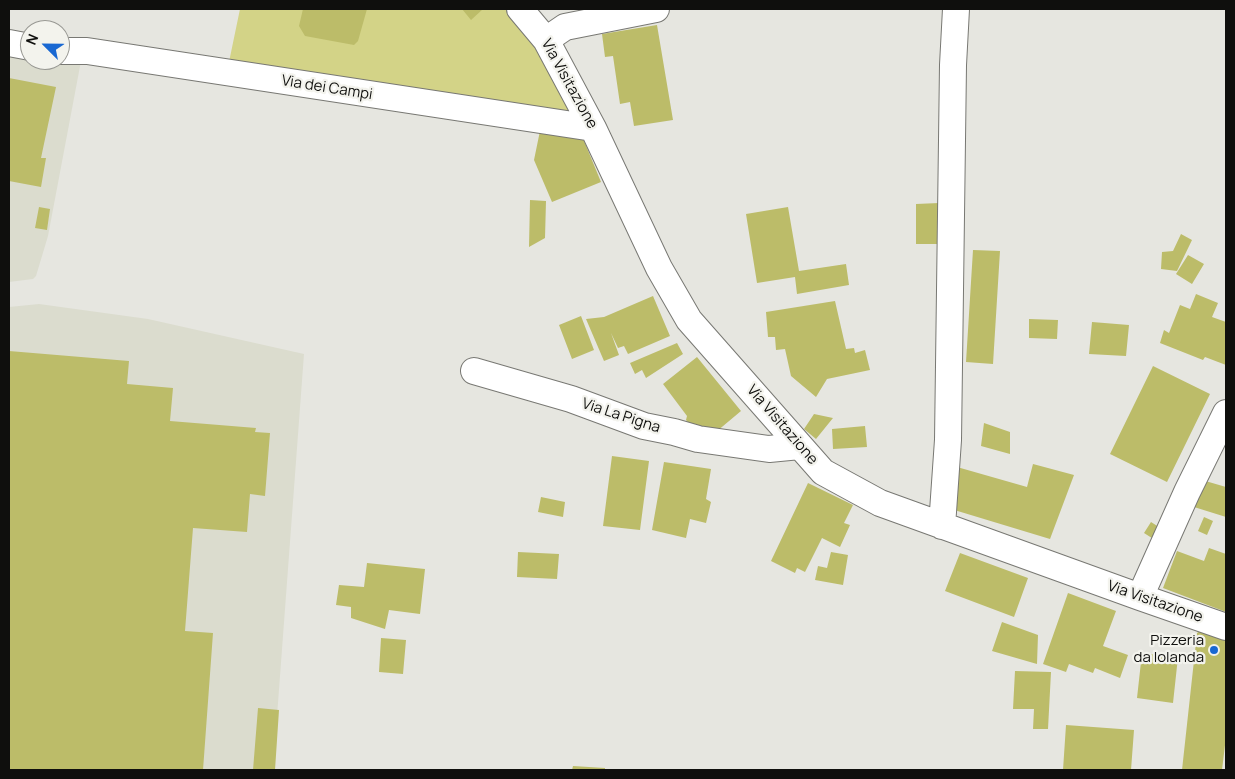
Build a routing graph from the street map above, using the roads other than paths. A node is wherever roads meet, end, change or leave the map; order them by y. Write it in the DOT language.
graph roads {
  1 [pos="520,9"];
  2 [pos="656,9"];
  3 [pos="956,9"];
  4 [pos="546,40"];
  5 [pos="70,51"];
  6 [pos="593,128"];
  7 [pos="474,371"];
  8 [pos="1226,413"];
  9 [pos="800,446"];
  10 [pos="942,526"];
  11 [pos="1140,597"];
  12 [pos="1226,627"];
  1 -- 4 [label="street, Via Visitazione"];
  2 -- 4 [label="street"];
  3 -- 10 [label="street"];
  4 -- 6 [label="street, Via Visitazione"];
  5 -- 6 [label="street, Via dei Campi"];
  6 -- 9 [label="street, Via Visitazione"];
  7 -- 9 [label="street, Via La Pigna"];
  8 -- 11 [label="street"];
  9 -- 10 [label="street, Via Visitazione"];
  10 -- 11 [label="street, Via Visitazione"];
  11 -- 12 [label="street, Via Visitazione"];
}
